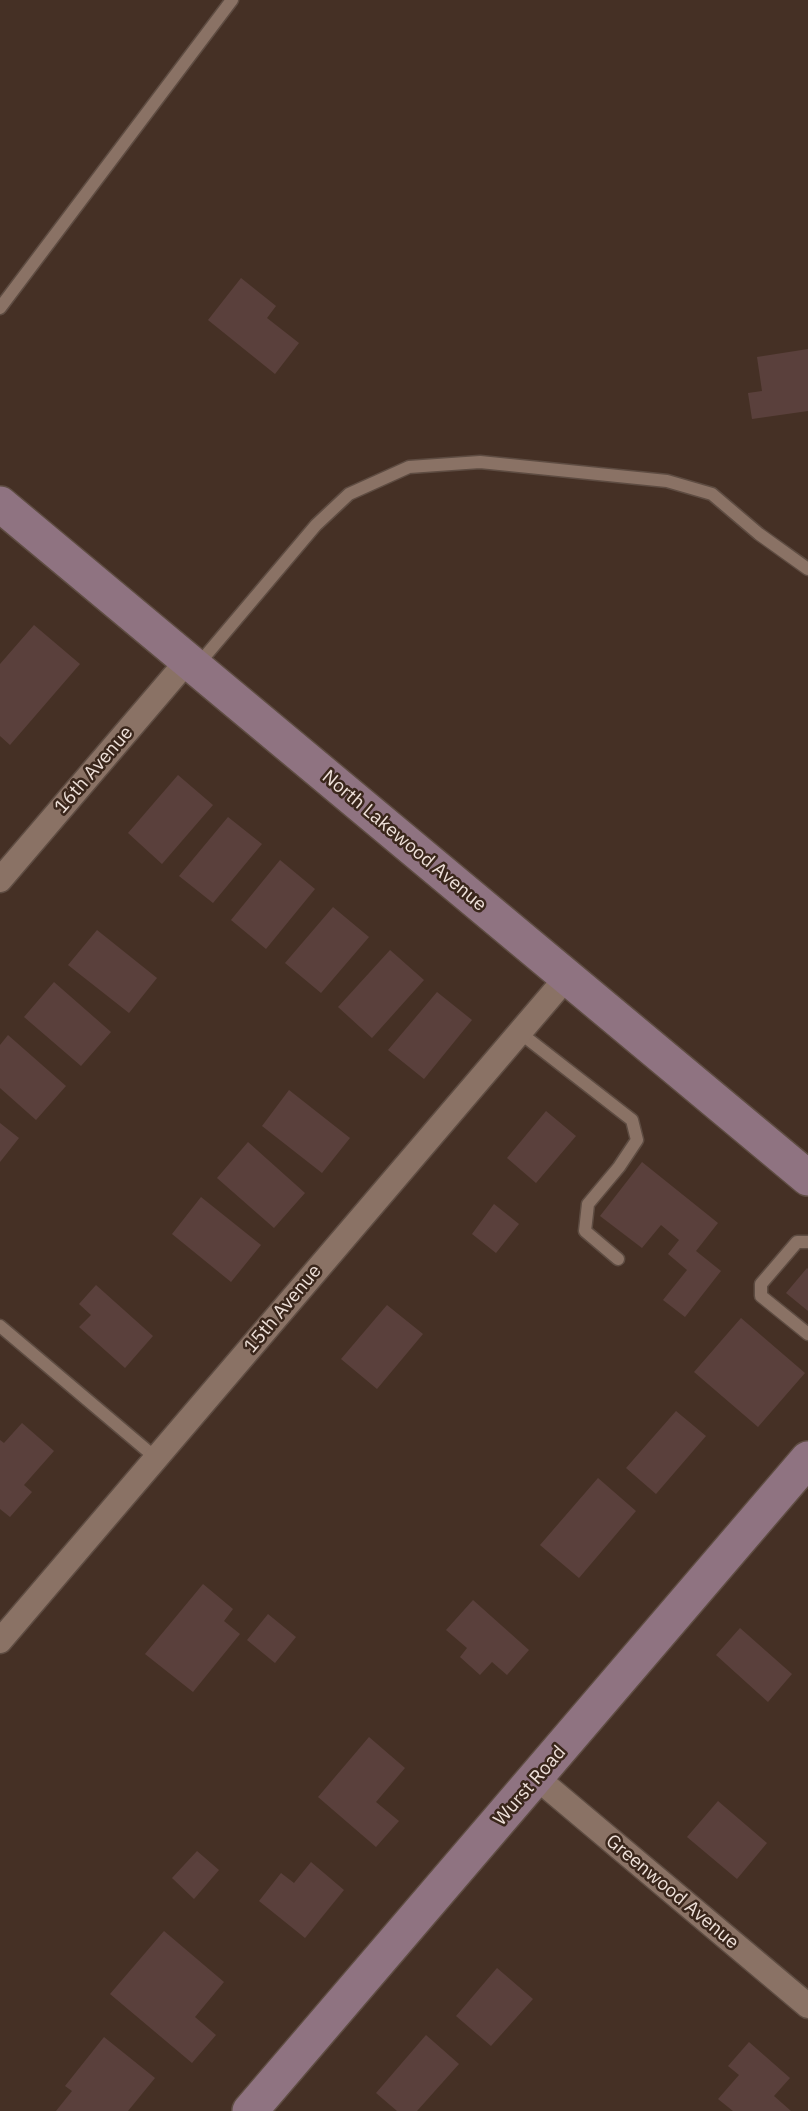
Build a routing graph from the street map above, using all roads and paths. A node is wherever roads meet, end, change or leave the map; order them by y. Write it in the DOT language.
graph roads {
  1 [pos="232,0"];
  2 [pos="0,308"];
  3 [pos="0,504"];
  4 [pos="808,569"];
  5 [pos="192,664"];
  6 [pos="0,880"];
  7 [pos="566,977"];
  8 [pos="519,1032"];
  9 [pos="808,1178"];
  10 [pos="808,1242"];
  11 [pos="618,1259"];
  12 [pos="0,1326"];
  13 [pos="808,1334"];
  14 [pos="156,1458"];
  15 [pos="808,1459"];
  16 [pos="0,1641"];
  17 [pos="537,1778"];
  18 [pos="808,2006"];
  19 [pos="250,2111"];
  1 -- 2 [label="lane"];
  3 -- 5 [label="street, North Lakewood Avenue"];
  4 -- 5 [label="lane"];
  5 -- 6 [label="street, 16th Avenue"];
  5 -- 7 [label="street, North Lakewood Avenue"];
  7 -- 8 [label="street, 15th Avenue"];
  7 -- 9 [label="street, North Lakewood Avenue"];
  8 -- 11 [label="lane"];
  8 -- 14 [label="street, 15th Avenue"];
  10 -- 13 [label="lane"];
  12 -- 14 [label="lane"];
  14 -- 16 [label="street, 15th Avenue"];
  15 -- 17 [label="street, Wurst Road"];
  17 -- 18 [label="street, Greenwood Avenue"];
  17 -- 19 [label="street, Wurst Road"];
}
